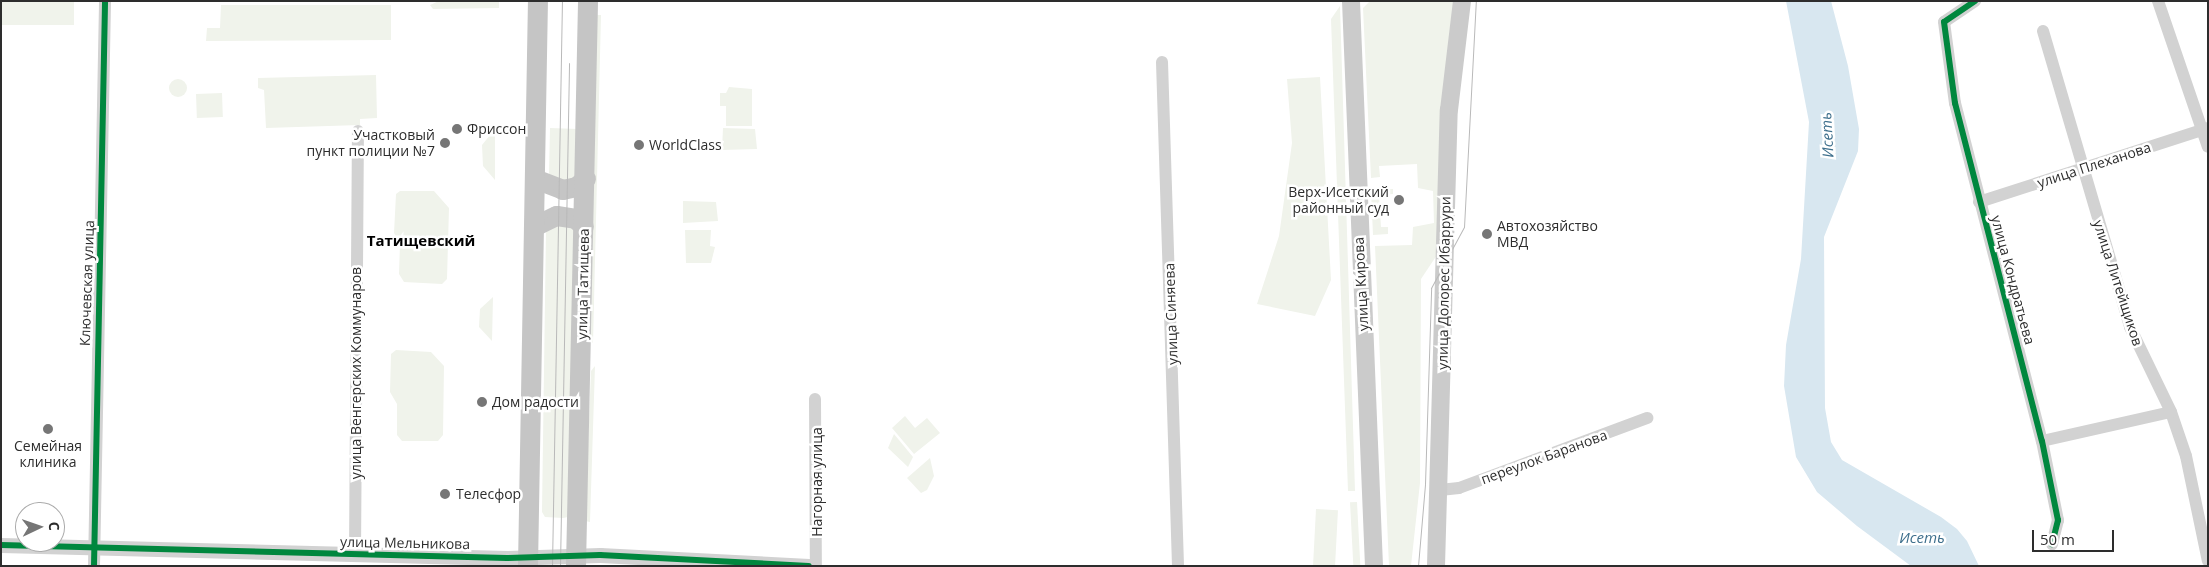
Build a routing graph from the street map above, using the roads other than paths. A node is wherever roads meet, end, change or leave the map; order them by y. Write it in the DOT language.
graph roads {
  1 [pos="105,1"];
  2 [pos="538,1"];
  3 [pos="588,1"];
  4 [pos="1351,1"];
  5 [pos="1462,1"];
  6 [pos="1975,1"];
  7 [pos="2158,1"];
  8 [pos="2043,31"];
  9 [pos="1162,62"];
  10 [pos="2204,129"];
  11 [pos="358,131"];
  12 [pos="2208,147"];
  13 [pos="2082,168"];
  14 [pos="534,179"];
  15 [pos="586,179"];
  16 [pos="1979,202"];
  17 [pos="534,227"];
  18 [pos="584,228"];
  19 [pos="815,399"];
  20 [pos="2171,412"];
  21 [pos="1647,418"];
  22 [pos="2042,441"];
  23 [pos="1440,490"];
  24 [pos="2052,544"];
  25 [pos="1,545"];
  26 [pos="94,548"];
  27 [pos="355,554"];
  28 [pos="2208,561"];
  29 [pos="528,562"];
  30 [pos="576,562"];
  31 [pos="94,566"];
  32 [pos="808,566"];
  33 [pos="816,566"];
  34 [pos="1178,566"];
  35 [pos="1374,566"];
  36 [pos="1436,566"];
  1 -- 26 [label="street, Ключевская улица"];
  2 -- 14 [label="main road"];
  3 -- 15 [label="main road, улица Татищева"];
  4 -- 35 [label="main road, улица Кирова"];
  5 -- 23 [label="main road, улица Долорес Ибаррури"];
  6 -- 16 [label="street, улица Кондратьева"];
  7 -- 10 [label="street"];
  8 -- 13 [label="street, улица Литейщиков"];
  9 -- 34 [label="street, улица Синяева"];
  10 -- 12 [label="street"];
  10 -- 13 [label="street, улица Плеханова"];
  11 -- 27 [label="street, улица Венгерских Коммунаров"];
  13 -- 16 [label="street, улица Плеханова"];
  13 -- 20 [label="street, улица Литейщиков"];
  14 -- 15 [label="main road"];
  14 -- 17 [label="main road"];
  15 -- 18 [label="main road, улица Татищева"];
  16 -- 22 [label="street, улица Кондратьева"];
  17 -- 18 [label="main road"];
  17 -- 29 [label="main road"];
  18 -- 30 [label="main road, улица Татищева"];
  19 -- 33 [label="street, Нагорная улица"];
  20 -- 22 [label="street"];
  20 -- 28 [label="street, улица Литейщиков"];
  21 -- 23 [label="street, переулок Баранова"];
  22 -- 24 [label="street, улица Кондратьева"];
  23 -- 36 [label="main road, улица Долорес Ибаррури"];
  25 -- 26 [label="street, улица Мельникова"];
  26 -- 27 [label="street, улица Мельникова"];
  26 -- 31 [label="street, Ключевская улица"];
  27 -- 29 [label="street, улица Мельникова"];
  29 -- 30 [label="street, улица Мельникова"];
  30 -- 32 [label="street, улица Мельникова"];
}
